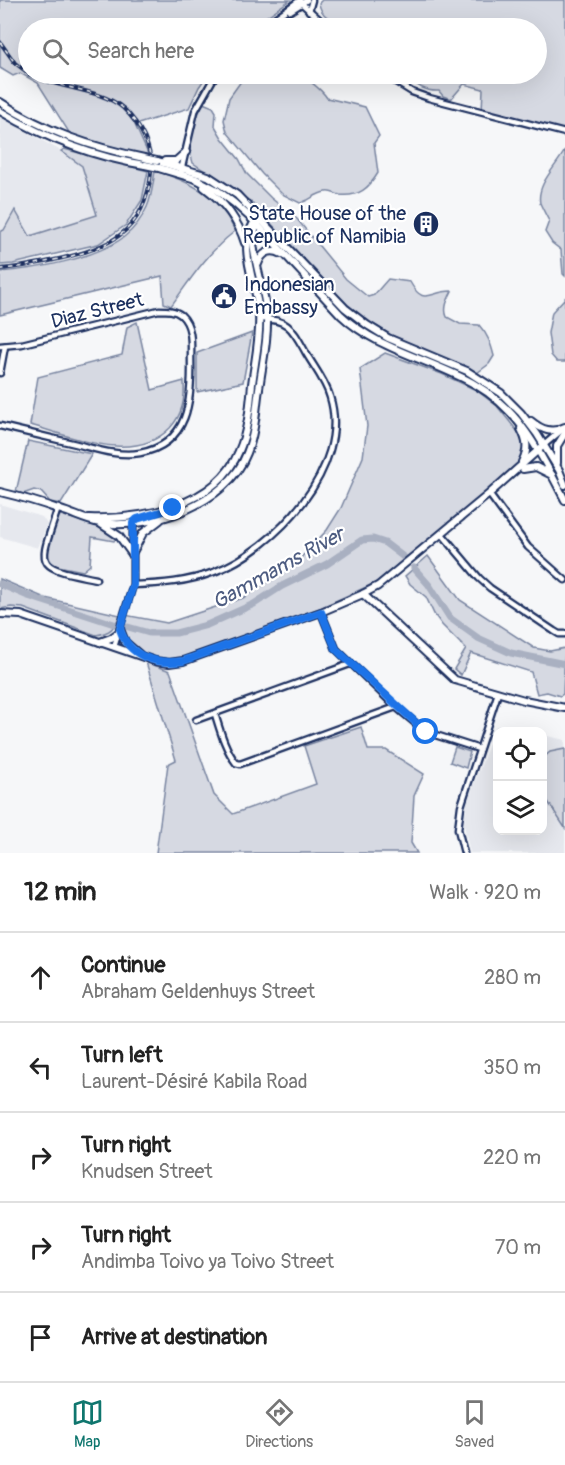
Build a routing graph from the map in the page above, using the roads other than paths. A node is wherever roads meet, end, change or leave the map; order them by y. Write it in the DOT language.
graph roads {
  1 [pos="307,0"];
  2 [pos="312,0"];
  3 [pos="300,1"];
  4 [pos="291,10"];
  5 [pos="308,10"];
  6 [pos="282,14"];
  7 [pos="276,18"];
  8 [pos="317,18"];
  9 [pos="210,84"];
  10 [pos="399,84"];
  11 [pos="0,102"];
  12 [pos="0,111"];
  13 [pos="565,133"];
  14 [pos="186,152"];
  15 [pos="145,162"];
  16 [pos="158,164"];
  17 [pos="181,171"];
  18 [pos="196,179"];
  19 [pos="258,220"];
  20 [pos="285,256"];
  21 [pos="249,261"];
  22 [pos="258,268"];
  23 [pos="263,319"];
  24 [pos="2,346"];
  25 [pos="0,373"];
  26 [pos="503,405"];
  27 [pos="521,413"];
  28 [pos="0,426"];
  29 [pos="565,430"];
  30 [pos="545,446"];
  31 [pos="539,451"];
  32 [pos="521,468"];
  33 [pos="559,470"];
  34 [pos="552,475"];
  35 [pos="565,485"];
  36 [pos="2,492"];
  37 [pos="489,494"];
  38 [pos="565,500"];
  39 [pos="58,508"];
  40 [pos="183,511"];
  41 [pos="152,514"];
  42 [pos="83,517"];
  43 [pos="116,518"];
  44 [pos="99,523"];
  45 [pos="133,523"];
  46 [pos="441,534"];
  47 [pos="132,554"];
  48 [pos="96,579"];
  49 [pos="565,580"];
  50 [pos="133,585"];
  51 [pos="363,594"];
  52 [pos="321,612"];
  53 [pos="0,614"];
  54 [pos="119,631"];
  55 [pos="565,634"];
  56 [pos="99,642"];
  57 [pos="114,647"];
  58 [pos="142,657"];
  59 [pos="350,664"];
  60 [pos="498,693"];
  61 [pos="396,707"];
  62 [pos="565,708"];
  63 [pos="215,714"];
  64 [pos="196,720"];
  65 [pos="479,749"];
  66 [pos="464,853"];
  1 -- 3 [label="street"];
  2 -- 5 [label="street"];
  3 -- 4 [label="street"];
  3 -- 5 [label="street"];
  3 -- 6 [label="street"];
  4 -- 5 [label="street"];
  4 -- 6 [label="street"];
  5 -- 8 [label="street"];
  6 -- 7 [label="street"];
  9 -- 14 [label="street"];
  10 -- 13 [label="street"];
  11 -- 15 [label="street"];
  12 -- 15 [label="street"];
  14 -- 16 [label="street"];
  14 -- 17 [label="street"];
  15 -- 16 [label="street, bridge"];
  16 -- 17 [label="street"];
  17 -- 18 [label="street"];
  17 -- 19 [label="street"];
  18 -- 19 [label="street"];
  18 -- 21 [label="street"];
  19 -- 20 [label="street"];
  19 -- 21 [label="street"];
  19 -- 22 [label="street"];
  19 -- 27 [label="street"];
  20 -- 22 [label="street"];
  20 -- 26 [label="street"];
  21 -- 23 [label="street"];
  22 -- 23 [label="street"];
  23 -- 40 [label="street"];
  23 -- 41 [label="street"];
  23 -- 50 [label="street"];
  24 -- 25 [label="street"];
  24 -- 28 [label="street, Diaz Street"];
  26 -- 31 [label="street"];
  26 -- 32 [label="street"];
  27 -- 29 [label="street"];
  27 -- 30 [label="street"];
  29 -- 30 [label="street"];
  29 -- 33 [label="street"];
  30 -- 31 [label="street"];
  30 -- 33 [label="street"];
  31 -- 32 [label="street"];
  31 -- 34 [label="street"];
  32 -- 34 [label="street"];
  32 -- 37 [label="street"];
  33 -- 35 [label="street"];
  34 -- 38 [label="street"];
  36 -- 39 [label="street"];
  37 -- 46 [label="street"];
  37 -- 49 [label="street"];
  39 -- 42 [label="street"];
  39 -- 48 [label="street"];
  40 -- 45 [label="street"];
  40 -- 47 [label="street"];
  41 -- 43 [label="street"];
  41 -- 45 [label="street"];
  42 -- 43 [label="street"];
  42 -- 44 [label="street"];
  43 -- 45 [label="street"];
  44 -- 45 [label="street"];
  44 -- 47 [label="street"];
  45 -- 47 [label="street"];
  46 -- 51 [label="street"];
  46 -- 55 [label="street"];
  47 -- 50 [label="street"];
  50 -- 54 [label="street"];
  51 -- 52 [label="street"];
  51 -- 60 [label="street"];
  52 -- 58 [label="street"];
  52 -- 59 [label="street"];
  53 -- 56 [label="street"];
  54 -- 56 [label="street"];
  54 -- 57 [label="street"];
  54 -- 58 [label="street"];
  56 -- 57 [label="street"];
  57 -- 58 [label="street"];
  59 -- 61 [label="street"];
  59 -- 63 [label="street"];
  60 -- 62 [label="street"];
  60 -- 65 [label="street"];
  61 -- 63 [label="street"];
  61 -- 65 [label="street"];
  63 -- 64 [label="street"];
  65 -- 66 [label="street"];
}
